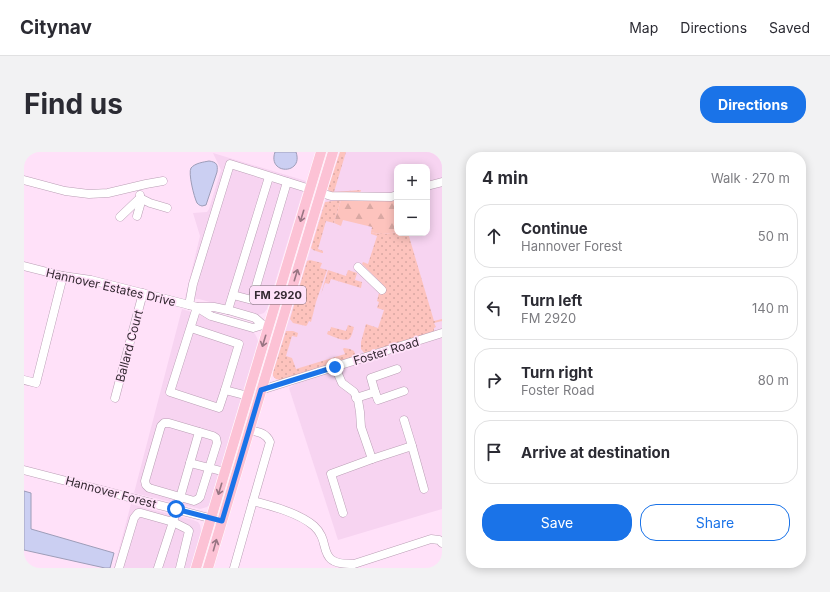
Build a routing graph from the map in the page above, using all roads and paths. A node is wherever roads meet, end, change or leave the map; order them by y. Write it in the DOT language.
graph roads {
  1 [pos="321,152"];
  2 [pos="333,152"];
  3 [pos="269,176"];
  4 [pos="24,180"];
  5 [pos="163,181"];
  6 [pos="287,182"];
  7 [pos="442,182"];
  8 [pos="430,185"];
  9 [pos="138,186"];
  10 [pos="310,189"];
  11 [pos="321,193"];
  12 [pos="394,196"];
  13 [pos="140,198"];
  14 [pos="167,208"];
  15 [pos="137,216"];
  16 [pos="120,217"];
  17 [pos="24,266"];
  18 [pos="358,267"];
  19 [pos="63,276"];
  20 [pos="382,290"];
  21 [pos="143,293"];
  22 [pos="233,295"];
  23 [pos="193,306"];
  24 [pos="228,310"];
  25 [pos="266,326"];
  26 [pos="191,328"];
  27 [pos="442,333"];
  28 [pos="335,367"];
  29 [pos="397,369"];
  30 [pos="24,380"];
  31 [pos="225,390"];
  32 [pos="261,390"];
  33 [pos="404,391"];
  34 [pos="375,392"];
  35 [pos="248,396"];
  36 [pos="115,398"];
  37 [pos="356,398"];
  38 [pos="404,420"];
  39 [pos="249,430"];
  40 [pos="199,432"];
  41 [pos="412,446"];
  42 [pos="372,460"];
  43 [pos="190,463"];
  44 [pos="209,468"];
  45 [pos="24,470"];
  46 [pos="225,472"];
  47 [pos="424,489"];
  48 [pos="180,497"];
  49 [pos="253,501"];
  50 [pos="176,509"];
  51 [pos="343,513"];
  52 [pos="211,518"];
  53 [pos="222,521"];
  54 [pos="173,522"];
  55 [pos="442,543"];
  56 [pos="368,564"];
  57 [pos="119,568"];
  58 [pos="158,568"];
  59 [pos="180,568"];
  60 [pos="196,568"];
  61 [pos="208,568"];
  62 [pos="234,568"];
  1 -- 10 [label="main road, FM 2920 / FM 2920"];
  2 -- 11 [label="main road, FM 2920 / FM 2920"];
  3 -- 6 [label="street"];
  3 -- 22 [label="street"];
  3 -- 23 [label="street"];
  4 -- 9 [label="street"];
  5 -- 9 [label="street"];
  6 -- 10 [label="street"];
  6 -- 22 [label="street"];
  7 -- 8 [label="street"];
  9 -- 13 [label="street"];
  10 -- 25 [label="main road, FM 2920 / FM 2920, one-way"];
  11 -- 12 [label="street"];
  32 -- 11 [label="main road, FM 2920 / FM 2920, one-way"];
  13 -- 14 [label="street"];
  13 -- 15 [label="street"];
  13 -- 16 [label="street"];
  17 -- 19 [label="street, Hannover Estates Drive"];
  18 -- 20 [label="street"];
  19 -- 21 [label="street, Hannover Estates Drive"];
  19 -- 30 [label="street"];
  21 -- 23 [label="street, Hannover Estates Drive"];
  21 -- 36 [label="street, Ballard Court"];
  22 -- 24 [label="street"];
  23 -- 24 [label="street, Hannover Estates Drive"];
  23 -- 25 [label="street, Hannover Estates Drive"];
  23 -- 26 [label="street"];
  24 -- 25 [label="street, Hannover Estates Drive"];
  25 -- 35 [label="main road, FM 2920 / FM 2920, one-way"];
  26 -- 31 [label="street"];
  26 -- 31 [label="street"];
  27 -- 28 [label="street, Foster Road"];
  28 -- 32 [label="street, Foster Road"];
  28 -- 37 [label="street"];
  29 -- 34 [label="street"];
  31 -- 35 [label="street"];
  32 -- 39 [label="main road, FM 2920 / FM 2920"];
  33 -- 34 [label="street"];
  34 -- 37 [label="street"];
  35 -- 46 [label="main road, FM 2920 / FM 2920"];
  37 -- 42 [label="street"];
  38 -- 41 [label="street"];
  39 -- 49 [label="street"];
  39 -- 53 [label="main road, FM 2920 / FM 2920"];
  40 -- 43 [label="street"];
  40 -- 44 [label="street"];
  40 -- 48 [label="street"];
  41 -- 42 [label="street"];
  41 -- 47 [label="street"];
  42 -- 51 [label="street"];
  43 -- 44 [label="street"];
  43 -- 48 [label="street"];
  44 -- 46 [label="street"];
  44 -- 48 [label="street"];
  45 -- 50 [label="street, Hannover Forest"];
  46 -- 52 [label="main road, FM 2920 / FM 2920, one-way"];
  48 -- 50 [label="street"];
  49 -- 56 [label="street"];
  49 -- 62 [label="street"];
  50 -- 52 [label="street, Hannover Forest"];
  50 -- 54 [label="street"];
  52 -- 53 [label="street, Hannover Forest"];
  52 -- 60 [label="main road, FM 2920 / FM 2920"];
  61 -- 53 [label="main road, FM 2920 / FM 2920, one-way"];
  54 -- 57 [label="street"];
  54 -- 58 [label="street"];
  54 -- 59 [label="street"];
  55 -- 56 [label="street"];
}
